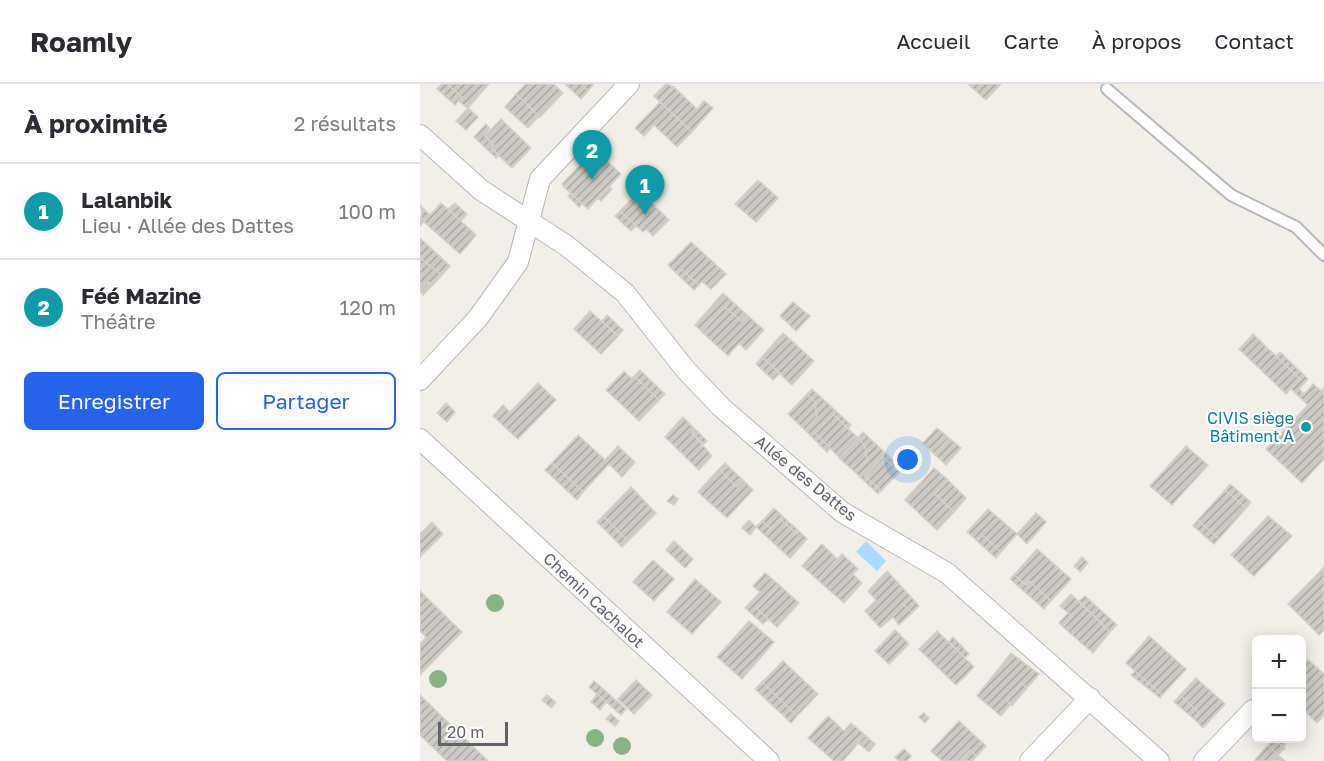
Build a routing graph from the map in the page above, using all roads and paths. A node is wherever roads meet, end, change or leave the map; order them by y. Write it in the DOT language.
graph roads {
  1 [pos="629,84"];
  2 [pos="1107,89"];
  3 [pos="420,135"];
  4 [pos="528,220"];
  5 [pos="1324,255"];
  6 [pos="420,380"];
  7 [pos="421,443"];
  8 [pos="1090,698"];
  9 [pos="1252,711"];
  10 [pos="769,761"];
  11 [pos="1030,761"];
  12 [pos="1159,761"];
  13 [pos="1204,761"];
  1 -- 4 [label="street"];
  2 -- 5 [label="lane"];
  3 -- 4 [label="street, Allée des Dattes"];
  4 -- 6 [label="street"];
  4 -- 8 [label="street, Allée des Dattes"];
  7 -- 10 [label="street, Chemin Cachalot"];
  8 -- 11 [label="street"];
  8 -- 12 [label="street, Allée des Dattes"];
  9 -- 13 [label="street"];
}
